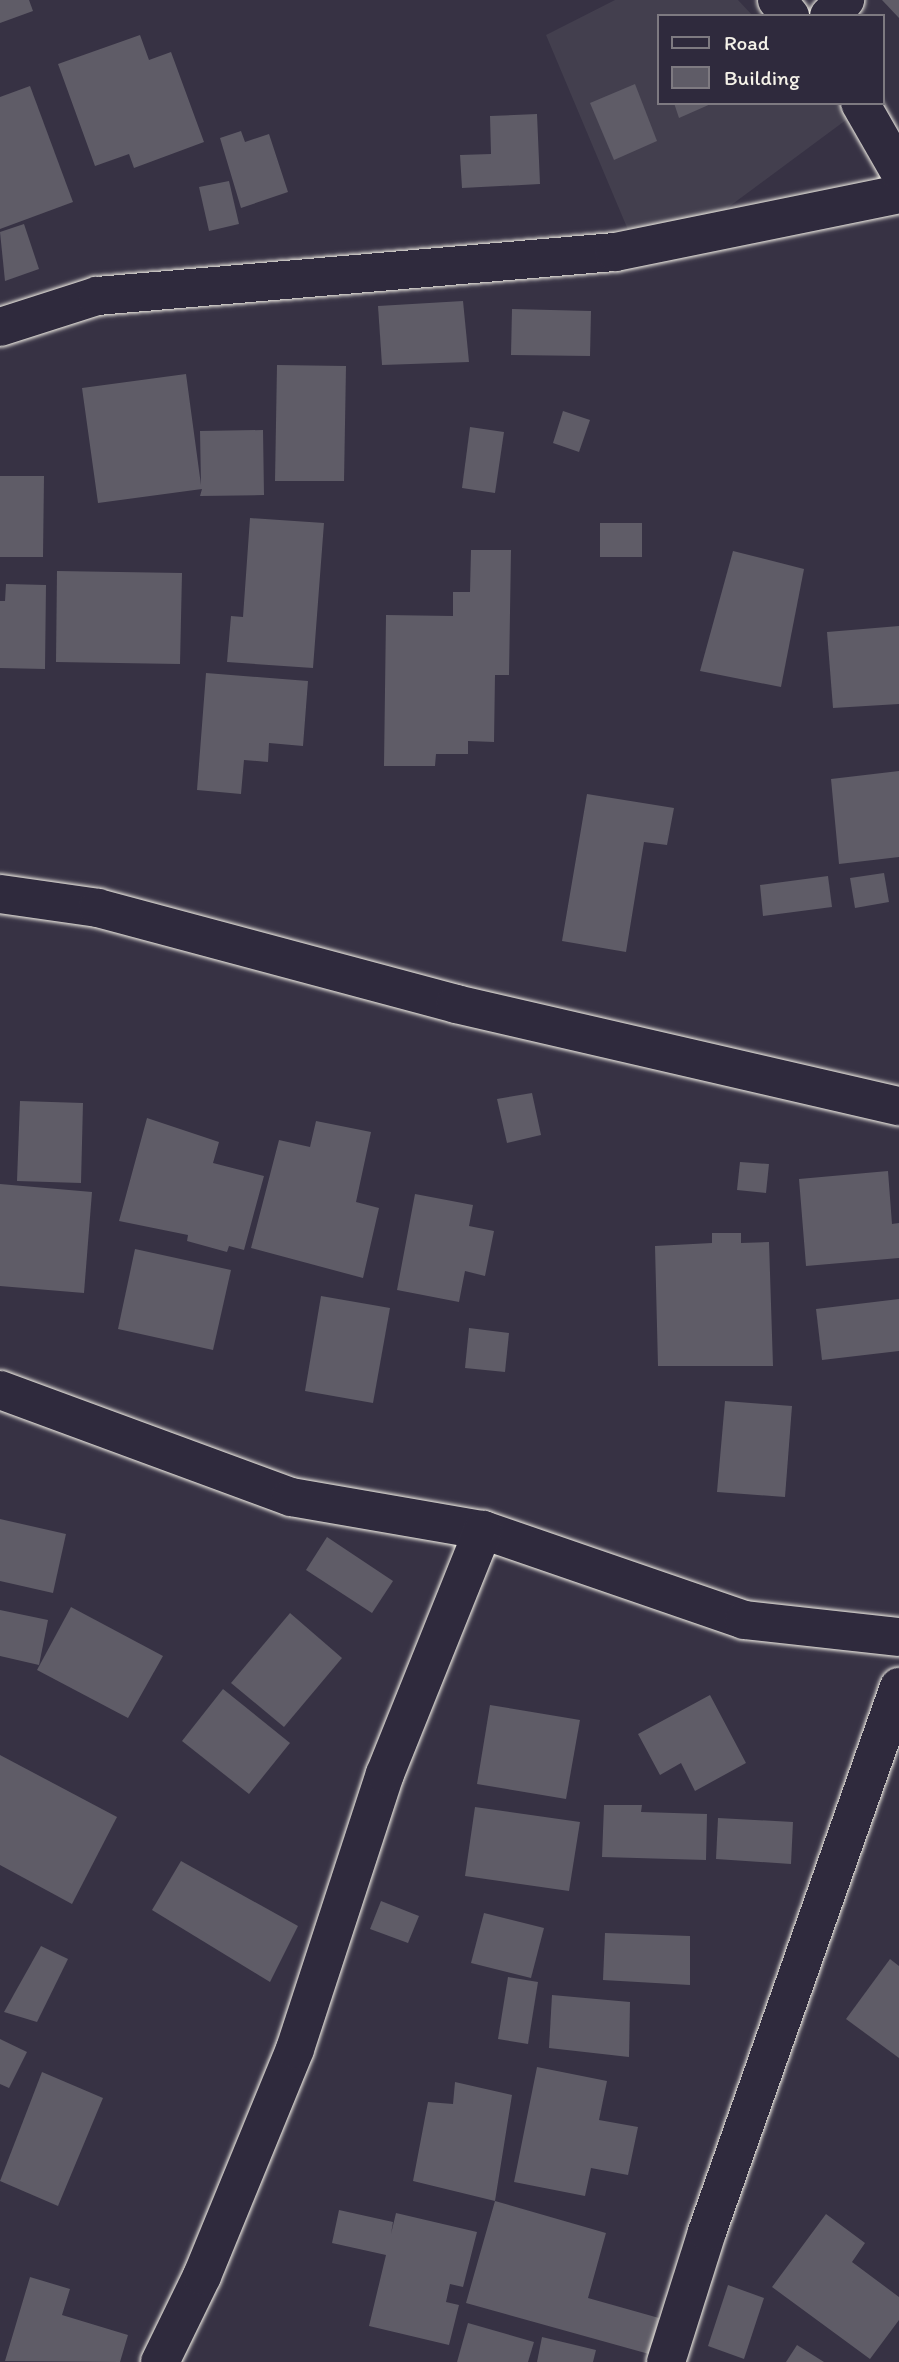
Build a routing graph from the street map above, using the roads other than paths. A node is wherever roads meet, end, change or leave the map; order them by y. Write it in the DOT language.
graph roads {
  1 [pos="777,0"];
  2 [pos="845,0"];
  3 [pos="788,14"];
  4 [pos="831,14"];
  5 [pos="861,105"];
  6 [pos="899,171"];
  7 [pos="899,194"];
  8 [pos="0,327"];
  9 [pos="0,894"];
  10 [pos="899,1106"];
  11 [pos="0,1390"];
  12 [pos="483,1530"];
  13 [pos="899,1637"];
  14 [pos="899,1687"];
  15 [pos="160,2362"];
  16 [pos="666,2362"];
  1 -- 3 [label="street"];
  2 -- 4 [label="street"];
  5 -- 6 [label="street"];
  7 -- 8 [label="street"];
  9 -- 10 [label="street"];
  11 -- 12 [label="street"];
  12 -- 13 [label="street"];
  12 -- 15 [label="street"];
  14 -- 16 [label="street"];
}
